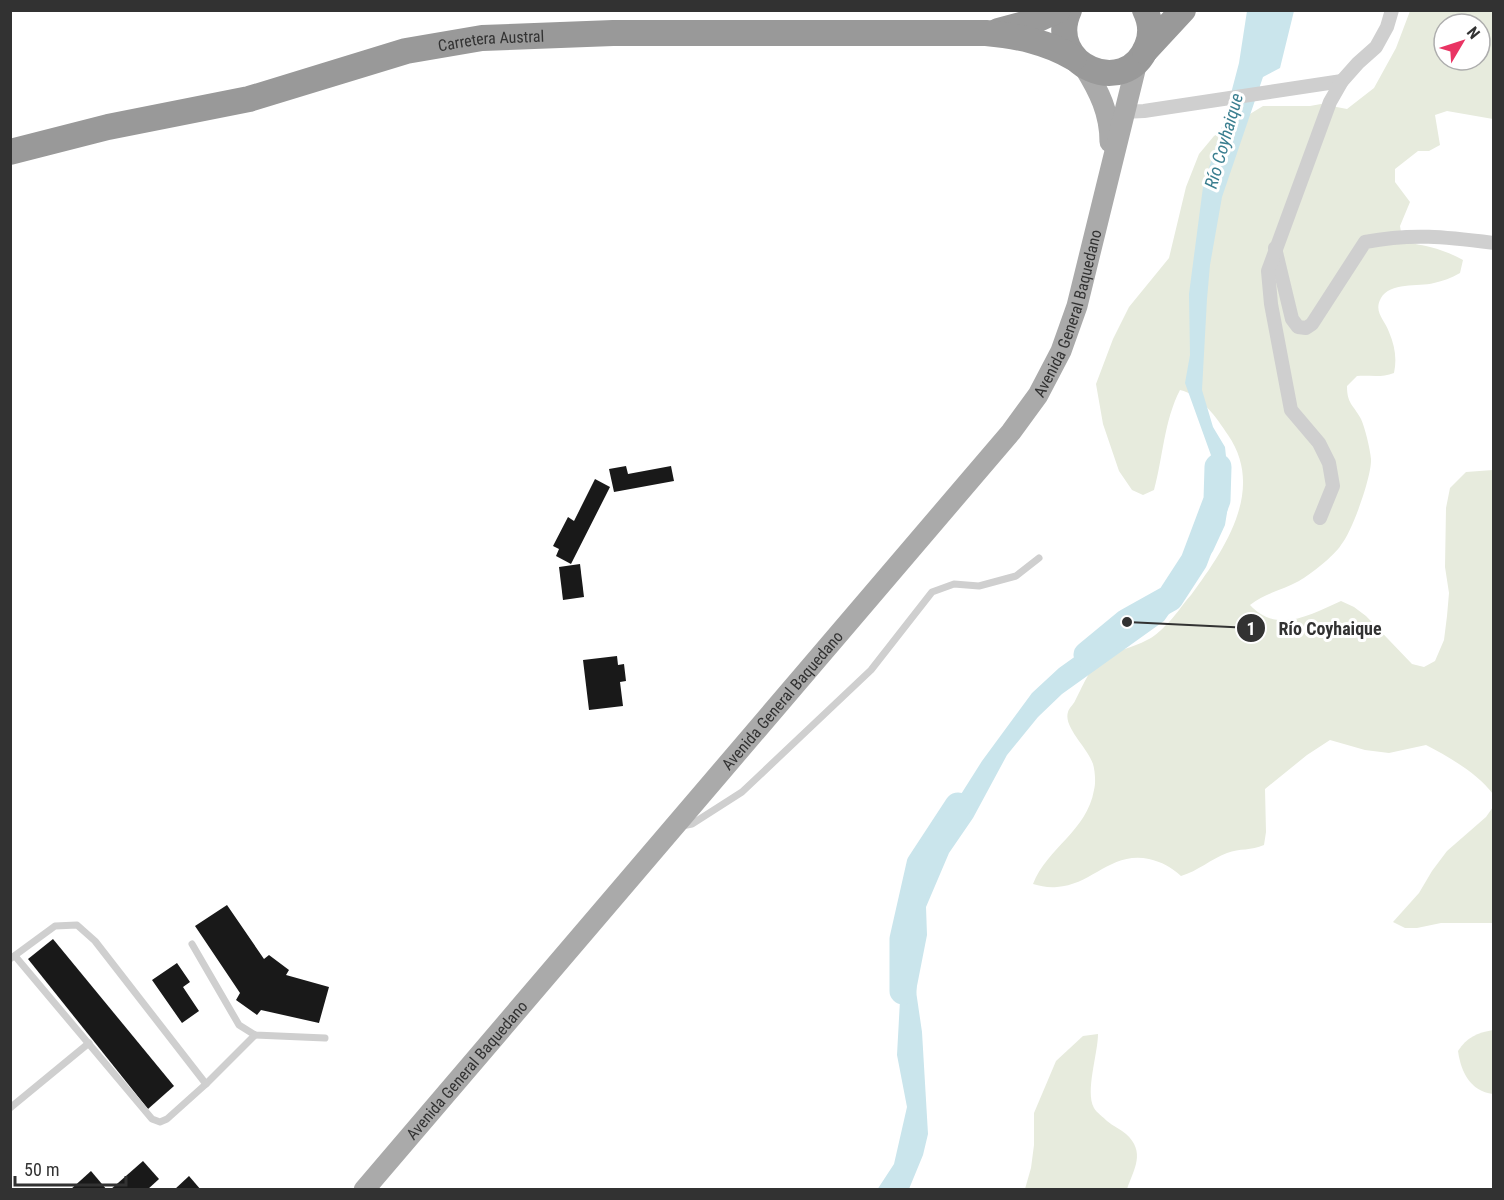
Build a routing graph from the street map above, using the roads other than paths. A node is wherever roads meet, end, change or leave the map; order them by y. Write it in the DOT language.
graph roads {
  1 [pos="1058,10"];
  2 [pos="1069,10"];
  3 [pos="1145,10"];
  4 [pos="1183,10"];
  5 [pos="1392,10"];
  6 [pos="986,33"];
  7 [pos="1141,57"];
  8 [pos="1079,63"];
  9 [pos="1342,81"];
  10 [pos="1123,112"];
  11 [pos="10,152"];
  12 [pos="1110,163"];
  13 [pos="1494,243"];
  14 [pos="1275,248"];
  15 [pos="1320,518"];
  16 [pos="1039,558"];
  17 [pos="673,828"];
  18 [pos="192,944"];
  19 [pos="13,957"];
  20 [pos="255,1035"];
  21 [pos="325,1038"];
  22 [pos="89,1043"];
  23 [pos="206,1084"];
  24 [pos="10,1108"];
  25 [pos="364,1190"];
  1 -- 6 [label="highway, Carretera Austral"];
  2 -- 8 [label="highway"];
  3 -- 7 [label="highway"];
  4 -- 7 [label="highway"];
  5 -- 9 [label="street"];
  6 -- 8 [label="highway, Carretera Austral"];
  6 -- 11 [label="highway, Carretera Austral"];
  7 -- 8 [label="highway, Carretera Austral"];
  7 -- 10 [label="main road, Avenida General Baquedano"];
  8 -- 12 [label="main road, Avenida General Baquedano"];
  9 -- 10 [label="street"];
  9 -- 14 [label="street"];
  10 -- 12 [label="main road, Avenida General Baquedano"];
  12 -- 17 [label="main road, Avenida General Baquedano"];
  13 -- 14 [label="street"];
  14 -- 15 [label="street"];
  16 -- 17 [label="lane"];
  17 -- 25 [label="main road, Avenida General Baquedano"];
  18 -- 20 [label="lane"];
  19 -- 22 [label="lane"];
  19 -- 23 [label="lane"];
  20 -- 21 [label="lane"];
  20 -- 23 [label="lane"];
  22 -- 23 [label="lane"];
  22 -- 24 [label="lane"];
}
